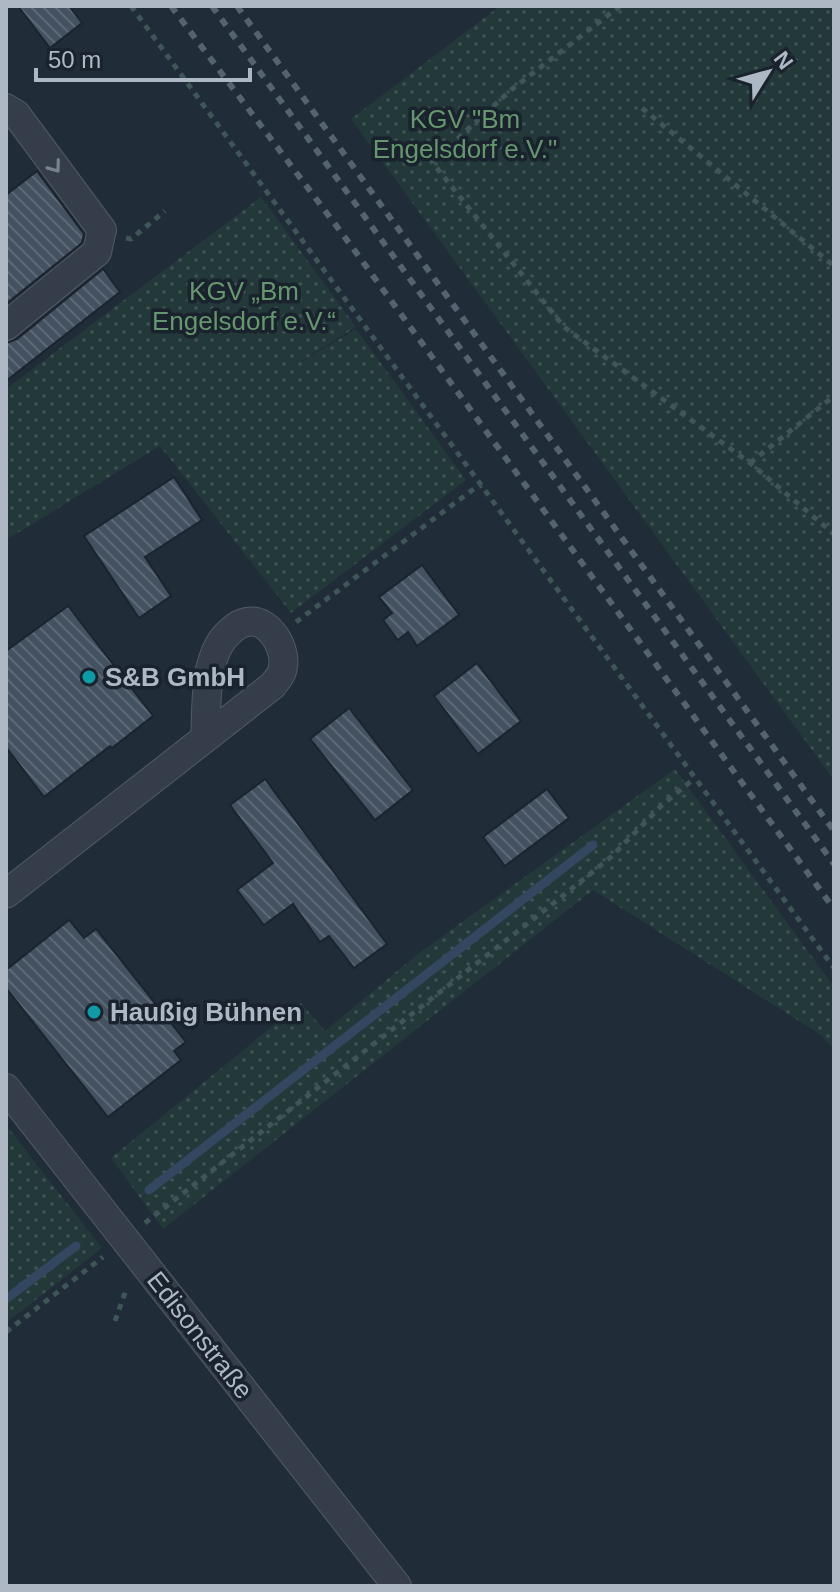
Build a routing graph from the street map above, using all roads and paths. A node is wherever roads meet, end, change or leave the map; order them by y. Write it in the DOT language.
graph roads {
  1 [pos="131,6"];
  2 [pos="620,6"];
  3 [pos="6,108"];
  4 [pos="642,108"];
  5 [pos="165,211"];
  6 [pos="102,230"];
  7 [pos="834,266"];
  8 [pos="6,326"];
  9 [pos="834,396"];
  10 [pos="750,463"];
  11 [pos="482,485"];
  12 [pos="834,534"];
  13 [pos="276,638"];
  14 [pos="205,738"];
  15 [pos="695,778"];
  16 [pos="6,894"];
  17 [pos="834,968"];
  18 [pos="6,1088"];
  19 [pos="151,1219"];
  20 [pos="125,1239"];
  21 [pos="6,1332"];
  22 [pos="395,1585"];
  1 -- 11 [label="path"];
  2 -- 10 [label="path"];
  3 -- 6 [label="street, one-way"];
  4 -- 7 [label="path"];
  5 -- 6 [label="path"];
  6 -- 8 [label="street"];
  9 -- 10 [label="path"];
  10 -- 12 [label="path"];
  11 -- 13 [label="path"];
  11 -- 15 [label="path"];
  13 -- 14 [label="street"];
  13 -- 14 [label="street"];
  14 -- 16 [label="street"];
  15 -- 17 [label="path"];
  15 -- 19 [label="path"];
  18 -- 20 [label="street, Edisonstraße"];
  20 -- 21 [label="path"];
  20 -- 22 [label="street, Edisonstraße"];
}
